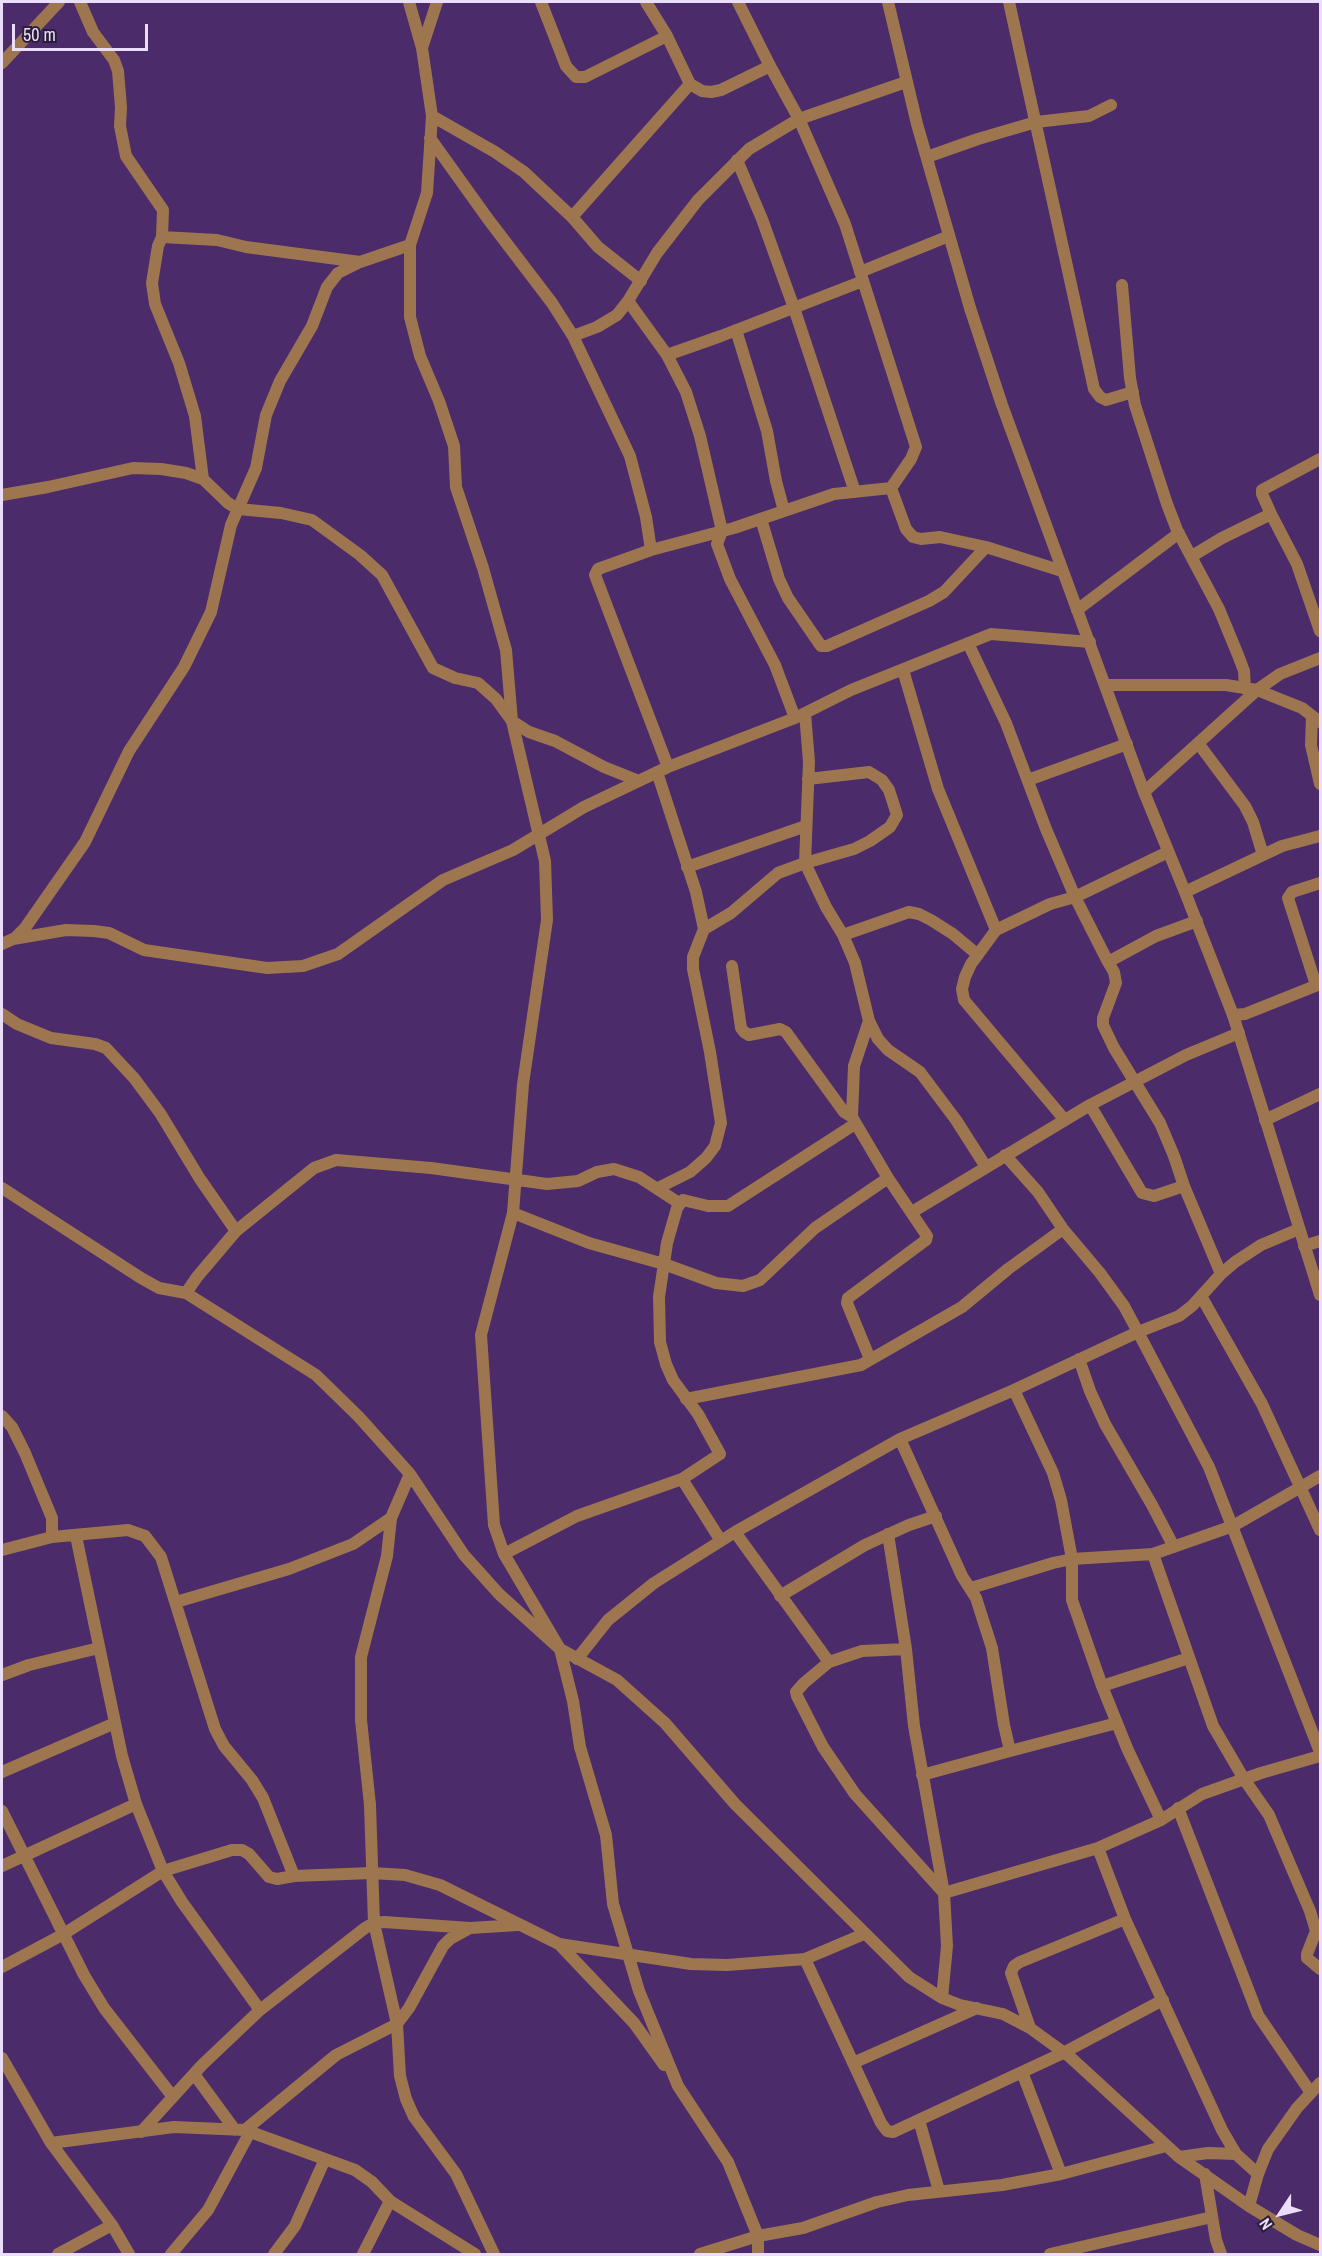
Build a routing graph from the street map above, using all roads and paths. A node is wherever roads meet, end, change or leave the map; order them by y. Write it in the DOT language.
graph roads {
  1 [pos="59,2"];
  2 [pos="80,2"];
  3 [pos="409,2"];
  4 [pos="437,2"];
  5 [pos="541,2"];
  6 [pos="646,2"];
  7 [pos="738,2"];
  8 [pos="888,2"];
  9 [pos="1009,2"];
  10 [pos="667,36"];
  11 [pos="422,48"];
  12 [pos="2,63"];
  13 [pos="770,66"];
  14 [pos="906,82"];
  15 [pos="690,84"];
  16 [pos="1111,105"];
  17 [pos="432,116"];
  18 [pos="799,119"];
  19 [pos="1036,122"];
  20 [pos="430,138"];
  21 [pos="927,157"];
  22 [pos="737,160"];
  23 [pos="572,217"];
  24 [pos="949,236"];
  25 [pos="162,237"];
  26 [pos="410,245"];
  27 [pos="360,262"];
  28 [pos="861,276"];
  29 [pos="641,281"];
  30 [pos="1122,285"];
  31 [pos="628,301"];
  32 [pos="794,308"];
  33 [pos="736,330"];
  34 [pos="573,336"];
  35 [pos="667,355"];
  36 [pos="1133,392"];
  37 [pos="1320,459"];
  38 [pos="203,479"];
  39 [pos="891,488"];
  40 [pos="855,492"];
  41 [pos="2,495"];
  42 [pos="238,509"];
  43 [pos="784,511"];
  44 [pos="1271,514"];
  45 [pos="761,519"];
  46 [pos="722,531"];
  47 [pos="1179,533"];
  48 [pos="986,547"];
  49 [pos="651,550"];
  50 [pos="1192,555"];
  51 [pos="1062,571"];
  52 [pos="1077,609"];
  53 [pos="1320,631"];
  54 [pos="1090,642"];
  55 [pos="968,643"];
  56 [pos="1320,658"];
  57 [pos="903,670"];
  58 [pos="1106,685"];
  59 [pos="1251,689"];
  60 [pos="800,715"];
  61 [pos="1316,718"];
  62 [pos="512,722"];
  63 [pos="1198,743"];
  64 [pos="1127,744"];
  65 [pos="662,770"];
  66 [pos="808,779"];
  67 [pos="639,780"];
  68 [pos="1028,780"];
  69 [pos="1320,784"];
  70 [pos="1144,792"];
  71 [pos="806,826"];
  72 [pos="539,835"];
  73 [pos="1320,836"];
  74 [pos="1168,852"];
  75 [pos="1263,855"];
  76 [pos="805,863"];
  77 [pos="687,867"];
  78 [pos="1320,883"];
  79 [pos="1185,892"];
  80 [pos="1075,897"];
  81 [pos="1197,921"];
  82 [pos="704,929"];
  83 [pos="996,930"];
  84 [pos="843,935"];
  85 [pos="7,942"];
  86 [pos="2,950"];
  87 [pos="978,955"];
  88 [pos="1108,962"];
  89 [pos="732,966"];
  90 [pos="1318,984"];
  91 [pos="2,1014"];
  92 [pos="1233,1015"];
  93 [pos="869,1021"];
  94 [pos="1239,1033"];
  95 [pos="1134,1081"];
  96 [pos="1320,1094"];
  97 [pos="1090,1105"];
  98 [pos="1064,1119"];
  99 [pos="854,1120"];
  100 [pos="1265,1120"];
  101 [pos="1005,1155"];
  102 [pos="986,1167"];
  103 [pos="888,1178"];
  104 [pos="516,1180"];
  105 [pos="1184,1186"];
  106 [pos="2,1188"];
  107 [pos="658,1188"];
  108 [pos="679,1203"];
  109 [pos="912,1212"];
  110 [pos="513,1213"];
  111 [pos="1063,1229"];
  112 [pos="1299,1229"];
  113 [pos="236,1231"];
  114 [pos="1320,1241"];
  115 [pos="1304,1246"];
  116 [pos="664,1264"];
  117 [pos="1221,1274"];
  118 [pos="186,1293"];
  119 [pos="1320,1295"];
  120 [pos="1201,1296"];
  121 [pos="1138,1332"];
  122 [pos="870,1359"];
  123 [pos="1079,1359"];
  124 [pos="1014,1390"];
  125 [pos="686,1399"];
  126 [pos="2,1416"];
  127 [pos="900,1438"];
  128 [pos="410,1474"];
  129 [pos="1320,1476"];
  130 [pos="682,1479"];
  131 [pos="1301,1485"];
  132 [pos="936,1516"];
  133 [pos="391,1518"];
  134 [pos="1233,1526"];
  135 [pos="1320,1530"];
  136 [pos="735,1532"];
  137 [pos="888,1534"];
  138 [pos="76,1536"];
  139 [pos="52,1537"];
  140 [pos="721,1541"];
  141 [pos="1173,1547"];
  142 [pos="2,1551"];
  143 [pos="504,1554"];
  144 [pos="1153,1554"];
  145 [pos="1072,1559"];
  146 [pos="971,1588"];
  147 [pos="780,1596"];
  148 [pos="176,1602"];
  149 [pos="99,1648"];
  150 [pos="906,1648"];
  151 [pos="560,1649"];
  152 [pos="1189,1658"];
  153 [pos="577,1659"];
  154 [pos="829,1662"];
  155 [pos="2,1676"];
  156 [pos="1102,1686"];
  157 [pos="115,1723"];
  158 [pos="1117,1723"];
  159 [pos="1010,1751"];
  160 [pos="1320,1754"];
  161 [pos="2,1772"];
  162 [pos="922,1775"];
  163 [pos="1244,1779"];
  164 [pos="136,1804"];
  165 [pos="1178,1808"];
  166 [pos="2,1811"];
  167 [pos="1161,1820"];
  168 [pos="1098,1848"];
  169 [pos="22,1857"];
  170 [pos="2,1866"];
  171 [pos="164,1871"];
  172 [pos="372,1873"];
  173 [pos="294,1876"];
  174 [pos="944,1893"];
  175 [pos="1125,1919"];
  176 [pos="374,1923"];
  177 [pos="519,1925"];
  178 [pos="470,1928"];
  179 [pos="864,1934"];
  180 [pos="62,1935"];
  181 [pos="559,1944"];
  182 [pos="628,1954"];
  183 [pos="805,1959"];
  184 [pos="2,1967"];
  185 [pos="1320,1969"];
  186 [pos="942,1998"];
  187 [pos="1163,2001"];
  188 [pos="976,2008"];
  189 [pos="260,2010"];
  190 [pos="397,2024"];
  191 [pos="1030,2028"];
  192 [pos="1063,2053"];
  193 [pos="2,2058"];
  194 [pos="853,2063"];
  195 [pos="1022,2072"];
  196 [pos="194,2074"];
  197 [pos="1320,2083"];
  198 [pos="678,2086"];
  199 [pos="1311,2093"];
  200 [pos="173,2097"];
  201 [pos="919,2120"];
  202 [pos="243,2131"];
  203 [pos="141,2132"];
  204 [pos="51,2143"];
  205 [pos="1166,2146"];
  206 [pos="1236,2154"];
  207 [pos="1179,2157"];
  208 [pos="325,2158"];
  209 [pos="1205,2174"];
  210 [pos="1257,2174"];
  211 [pos="1061,2175"];
  212 [pos="939,2191"];
  213 [pos="390,2201"];
  214 [pos="1249,2206"];
  215 [pos="1212,2217"];
  216 [pos="112,2225"];
  217 [pos="758,2236"];
  218 [pos="1320,2245"];
  219 [pos="467,2252"];
  220 [pos="58,2254"];
  221 [pos="129,2254"];
  222 [pos="171,2254"];
  223 [pos="274,2254"];
  224 [pos="363,2254"];
  225 [pos="494,2254"];
  226 [pos="700,2254"];
  227 [pos="758,2254"];
  228 [pos="1050,2254"];
  229 [pos="1221,2254"];
  1 -- 12 [label="street"];
  2 -- 25 [label="street"];
  3 -- 11 [label="street"];
  4 -- 11 [label="street"];
  5 -- 10 [label="street"];
  6 -- 10 [label="street"];
  7 -- 13 [label="street"];
  8 -- 14 [label="street"];
  9 -- 19 [label="street"];
  10 -- 15 [label="street"];
  11 -- 17 [label="street"];
  13 -- 15 [label="street"];
  13 -- 18 [label="street"];
  14 -- 18 [label="street"];
  14 -- 21 [label="street"];
  15 -- 23 [label="street"];
  16 -- 19 [label="street"];
  17 -- 20 [label="street"];
  17 -- 23 [label="street"];
  18 -- 22 [label="street"];
  18 -- 28 [label="street"];
  19 -- 21 [label="street"];
  19 -- 36 [label="street"];
  20 -- 26 [label="street"];
  20 -- 34 [label="street"];
  21 -- 24 [label="street"];
  22 -- 29 [label="street"];
  22 -- 32 [label="street"];
  23 -- 29 [label="street"];
  24 -- 28 [label="street"];
  24 -- 51 [label="street"];
  25 -- 27 [label="street"];
  25 -- 38 [label="street"];
  26 -- 27 [label="street"];
  26 -- 62 [label="street"];
  27 -- 42 [label="street"];
  28 -- 32 [label="street"];
  28 -- 39 [label="street"];
  29 -- 31 [label="street"];
  30 -- 36 [label="street"];
  31 -- 34 [label="street"];
  31 -- 35 [label="street"];
  32 -- 33 [label="street"];
  32 -- 40 [label="street"];
  33 -- 35 [label="street"];
  33 -- 43 [label="street"];
  34 -- 49 [label="street"];
  35 -- 46 [label="street"];
  36 -- 47 [label="street"];
  37 -- 44 [label="street"];
  38 -- 41 [label="street"];
  38 -- 42 [label="street"];
  39 -- 40 [label="street"];
  39 -- 48 [label="street"];
  40 -- 43 [label="street"];
  42 -- 62 [label="street"];
  42 -- 85 [label="street"];
  43 -- 45 [label="street"];
  44 -- 50 [label="street"];
  44 -- 53 [label="street"];
  45 -- 46 [label="street"];
  45 -- 48 [label="street"];
  46 -- 49 [label="street"];
  46 -- 60 [label="street"];
  47 -- 50 [label="street"];
  47 -- 52 [label="street"];
  48 -- 51 [label="street"];
  49 -- 65 [label="street"];
  50 -- 59 [label="street"];
  51 -- 52 [label="street"];
  52 -- 54 [label="street"];
  54 -- 55 [label="street"];
  54 -- 58 [label="street"];
  55 -- 57 [label="street"];
  55 -- 68 [label="street"];
  56 -- 59 [label="street"];
  57 -- 60 [label="street"];
  57 -- 83 [label="street"];
  58 -- 59 [label="street"];
  58 -- 64 [label="street"];
  59 -- 61 [label="street"];
  59 -- 63 [label="street"];
  60 -- 65 [label="street"];
  60 -- 66 [label="street"];
  61 -- 69 [label="street"];
  62 -- 67 [label="street"];
  62 -- 72 [label="street"];
  63 -- 70 [label="street"];
  63 -- 75 [label="street"];
  64 -- 68 [label="street"];
  64 -- 70 [label="street"];
  65 -- 67 [label="street"];
  65 -- 77 [label="street"];
  66 -- 71 [label="street"];
  66 -- 76 [label="street"];
  67 -- 72 [label="street"];
  68 -- 80 [label="street"];
  70 -- 74 [label="street"];
  71 -- 76 [label="street"];
  71 -- 77 [label="street"];
  72 -- 85 [label="street"];
  72 -- 104 [label="street"];
  73 -- 75 [label="street"];
  74 -- 79 [label="street"];
  74 -- 80 [label="street"];
  75 -- 79 [label="street"];
  76 -- 82 [label="street"];
  76 -- 84 [label="street"];
  77 -- 82 [label="street"];
  78 -- 90 [label="street"];
  79 -- 81 [label="street"];
  80 -- 83 [label="street"];
  80 -- 88 [label="street"];
  81 -- 88 [label="street"];
  81 -- 92 [label="street"];
  82 -- 107 [label="street"];
  83 -- 87 [label="street"];
  84 -- 87 [label="street"];
  84 -- 93 [label="street"];
  85 -- 86 [label="street"];
  87 -- 98 [label="street"];
  88 -- 95 [label="street"];
  89 -- 99 [label="street"];
  90 -- 92 [label="street"];
  91 -- 113 [label="street"];
  92 -- 94 [label="street"];
  93 -- 99 [label="street"];
  93 -- 102 [label="street"];
  94 -- 95 [label="street"];
  94 -- 100 [label="street"];
  95 -- 97 [label="street"];
  95 -- 105 [label="street"];
  96 -- 100 [label="street"];
  97 -- 98 [label="street"];
  97 -- 105 [label="street"];
  98 -- 101 [label="street"];
  99 -- 103 [label="street"];
  99 -- 108 [label="street"];
  100 -- 112 [label="street"];
  101 -- 102 [label="street"];
  101 -- 111 [label="street"];
  102 -- 109 [label="street"];
  103 -- 109 [label="street"];
  103 -- 116 [label="street"];
  104 -- 107 [label="street"];
  104 -- 110 [label="street"];
  104 -- 113 [label="street"];
  105 -- 117 [label="street"];
  106 -- 118 [label="street"];
  107 -- 108 [label="street"];
  108 -- 116 [label="street"];
  109 -- 122 [label="street"];
  110 -- 116 [label="street"];
  110 -- 143 [label="street"];
  111 -- 121 [label="street"];
  111 -- 122 [label="street"];
  112 -- 115 [label="street"];
  112 -- 117 [label="street"];
  113 -- 118 [label="street"];
  114 -- 115 [label="street"];
  115 -- 119 [label="street"];
  116 -- 125 [label="street"];
  117 -- 120 [label="street"];
  118 -- 128 [label="street"];
  120 -- 121 [label="street"];
  120 -- 131 [label="street"];
  121 -- 123 [label="street"];
  121 -- 134 [label="street"];
  122 -- 125 [label="street"];
  123 -- 124 [label="street"];
  123 -- 141 [label="street"];
  124 -- 127 [label="street"];
  124 -- 145 [label="street"];
  125 -- 130 [label="street"];
  126 -- 139 [label="street"];
  127 -- 132 [label="street"];
  127 -- 136 [label="street"];
  128 -- 133 [label="street"];
  128 -- 151 [label="street"];
  129 -- 131 [label="street"];
  130 -- 140 [label="street"];
  130 -- 143 [label="street"];
  131 -- 134 [label="street"];
  131 -- 135 [label="street"];
  132 -- 137 [label="street"];
  132 -- 146 [label="street"];
  133 -- 148 [label="street"];
  133 -- 172 [label="street"];
  134 -- 141 [label="street"];
  134 -- 160 [label="street"];
  136 -- 140 [label="street"];
  136 -- 147 [label="street"];
  137 -- 147 [label="street"];
  137 -- 150 [label="street"];
  138 -- 139 [label="street"];
  138 -- 148 [label="street"];
  138 -- 149 [label="street"];
  139 -- 142 [label="street"];
  140 -- 153 [label="street"];
  141 -- 144 [label="street"];
  143 -- 151 [label="street"];
  144 -- 145 [label="street"];
  144 -- 152 [label="street"];
  145 -- 146 [label="street"];
  145 -- 156 [label="street"];
  146 -- 159 [label="street"];
  147 -- 154 [label="street"];
  148 -- 173 [label="street"];
  149 -- 155 [label="street"];
  149 -- 157 [label="street"];
  150 -- 154 [label="street"];
  150 -- 162 [label="street"];
  151 -- 153 [label="street"];
  151 -- 182 [label="street"];
  152 -- 156 [label="street"];
  152 -- 163 [label="street"];
  153 -- 179 [label="street"];
  154 -- 174 [label="street"];
  156 -- 158 [label="street"];
  157 -- 161 [label="street"];
  157 -- 164 [label="street"];
  158 -- 159 [label="street"];
  158 -- 167 [label="street"];
  159 -- 162 [label="street"];
  160 -- 163 [label="street"];
  162 -- 174 [label="street"];
  163 -- 165 [label="street"];
  163 -- 185 [label="street"];
  164 -- 169 [label="street"];
  164 -- 171 [label="street"];
  165 -- 167 [label="street"];
  165 -- 199 [label="street"];
  166 -- 169 [label="street"];
  167 -- 168 [label="street"];
  168 -- 174 [label="street"];
  168 -- 175 [label="street"];
  169 -- 170 [label="street"];
  169 -- 180 [label="street"];
  171 -- 173 [label="street"];
  171 -- 180 [label="street"];
  171 -- 189 [label="street"];
  172 -- 173 [label="street"];
  172 -- 176 [label="street"];
  172 -- 177 [label="street"];
  174 -- 186 [label="street"];
  175 -- 187 [label="street"];
  175 -- 191 [label="street"];
  176 -- 178 [label="street"];
  176 -- 189 [label="street"];
  176 -- 190 [label="street"];
  177 -- 178 [label="street"];
  177 -- 181 [label="street"];
  178 -- 190 [label="street"];
  179 -- 183 [label="street"];
  179 -- 186 [label="street"];
  180 -- 184 [label="street"];
  180 -- 200 [label="street"];
  181 -- 182 [label="street"];
  181 -- 198 [label="street"];
  182 -- 183 [label="street"];
  182 -- 198 [label="street"];
  183 -- 194 [label="street"];
  186 -- 188 [label="street"];
  187 -- 192 [label="street"];
  187 -- 206 [label="street"];
  188 -- 191 [label="street"];
  188 -- 194 [label="street"];
  189 -- 196 [label="street"];
  190 -- 202 [label="street"];
  190 -- 225 [label="street"];
  191 -- 192 [label="street"];
  192 -- 195 [label="street"];
  192 -- 205 [label="street"];
  193 -- 204 [label="street"];
  194 -- 201 [label="street"];
  195 -- 201 [label="street"];
  195 -- 211 [label="street"];
  196 -- 200 [label="street"];
  196 -- 202 [label="street"];
  197 -- 199 [label="street"];
  198 -- 217 [label="street"];
  199 -- 210 [label="street"];
  200 -- 203 [label="street"];
  201 -- 212 [label="street"];
  202 -- 203 [label="street"];
  202 -- 208 [label="street"];
  202 -- 222 [label="street"];
  203 -- 204 [label="street"];
  204 -- 216 [label="street"];
  205 -- 207 [label="street"];
  205 -- 211 [label="street"];
  206 -- 207 [label="street"];
  206 -- 210 [label="street"];
  207 -- 209 [label="street"];
  208 -- 213 [label="street"];
  208 -- 223 [label="street"];
  209 -- 214 [label="street"];
  209 -- 215 [label="street"];
  210 -- 214 [label="street"];
  211 -- 212 [label="street"];
  212 -- 217 [label="street"];
  213 -- 219 [label="street"];
  213 -- 224 [label="street"];
  214 -- 218 [label="street"];
  215 -- 228 [label="street"];
  215 -- 229 [label="street"];
  216 -- 220 [label="street"];
  216 -- 221 [label="street"];
  217 -- 226 [label="street"];
  217 -- 227 [label="street"];
}
